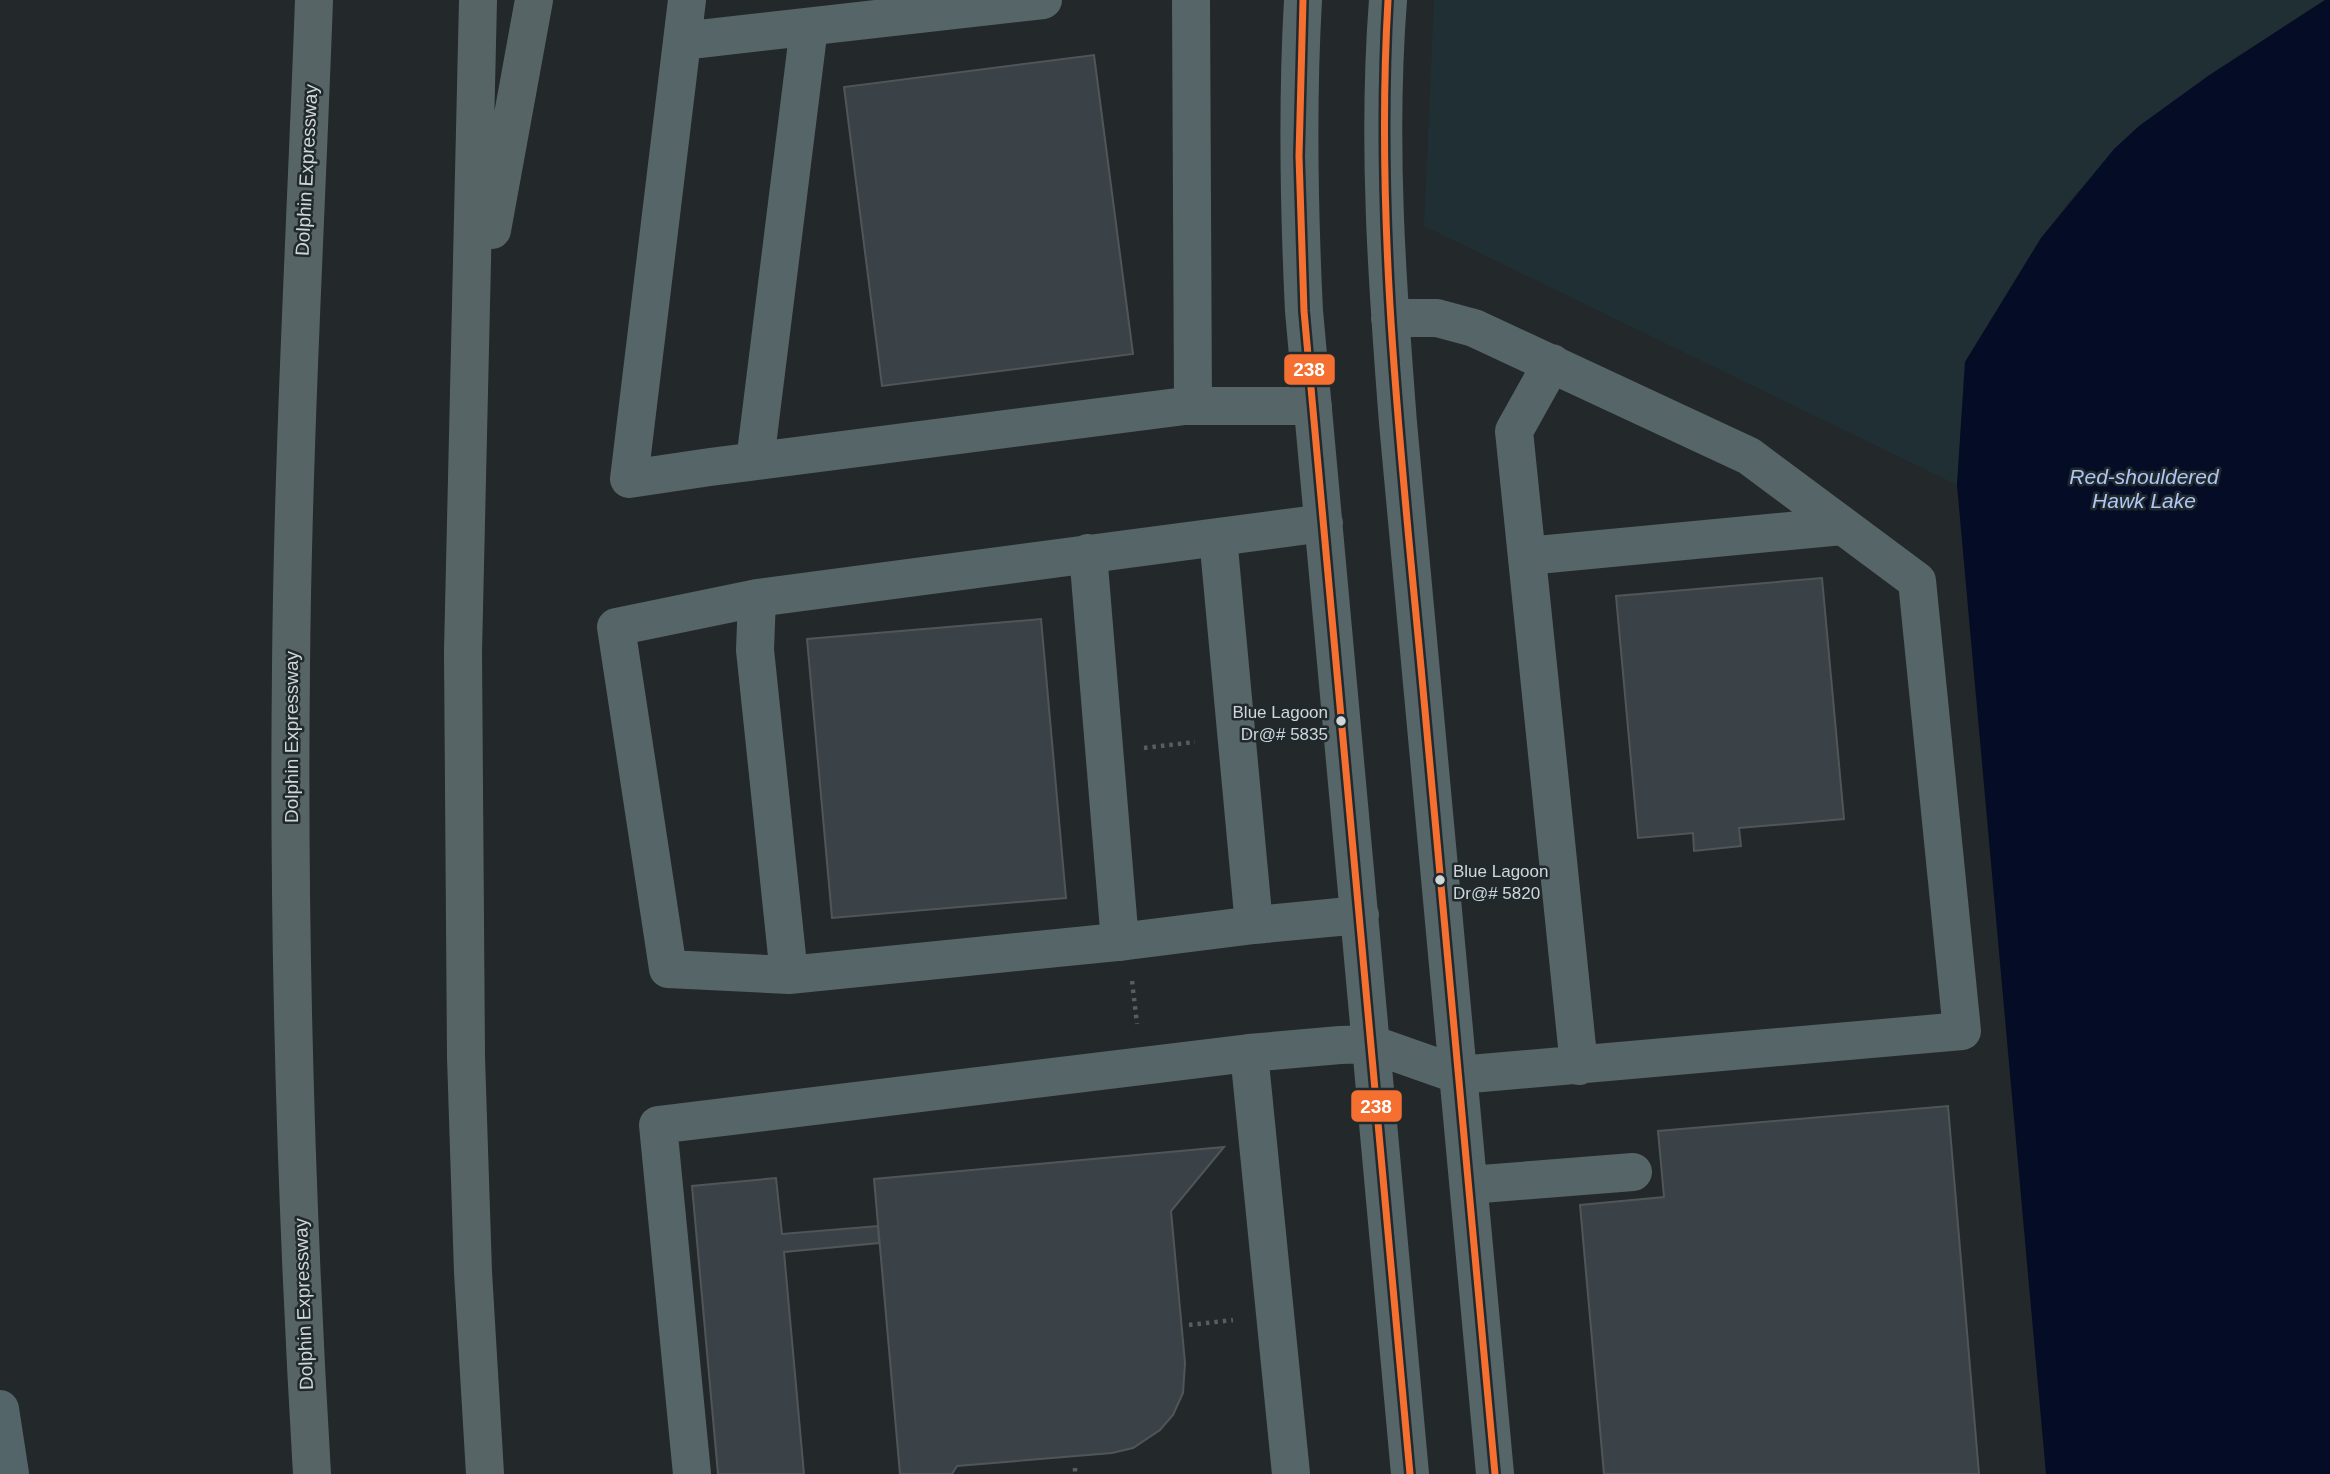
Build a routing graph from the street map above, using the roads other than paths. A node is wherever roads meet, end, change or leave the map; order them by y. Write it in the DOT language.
graph roads {
  1 [pos="314,0"];
  2 [pos="478,0"];
  3 [pos="534,0"];
  4 [pos="687,0"];
  5 [pos="1043,0"];
  6 [pos="1191,0"];
  7 [pos="1303,0"];
  8 [pos="1388,0"];
  9 [pos="809,27"];
  10 [pos="682,41"];
  11 [pos="1390,318"];
  12 [pos="471,346"];
  13 [pos="1552,363"];
  14 [pos="1194,406"];
  15 [pos="1313,406"];
  16 [pos="755,461"];
  17 [pos="1324,523"];
  18 [pos="1842,526"];
  19 [pos="1218,537"];
  20 [pos="1088,553"];
  21 [pos="1527,556"];
  22 [pos="757,598"];
  23 [pos="1360,915"];
  24 [pos="1254,925"];
  25 [pos="1124,942"];
  26 [pos="789,975"];
  27 [pos="1371,1044"];
  28 [pos="1249,1053"];
  29 [pos="1579,1066"];
  30 [pos="1459,1075"];
  31 [pos="1633,1171"];
  32 [pos="1469,1185"];
  33 [pos="0,1409"];
  34 [pos="10,1474"];
  35 [pos="312,1474"];
  36 [pos="485,1474"];
  37 [pos="692,1474"];
  38 [pos="1291,1474"];
  39 [pos="1410,1474"];
  40 [pos="1495,1474"];
  1 -- 35 [label="highway, Dolphin Expressway"];
  2 -- 12 [label="highway"];
  3 -- 12 [label="highway"];
  4 -- 10 [label="street"];
  5 -- 9 [label="street"];
  6 -- 14 [label="street"];
  7 -- 15 [label="street"];
  8 -- 11 [label="street"];
  9 -- 10 [label="street"];
  9 -- 16 [label="street"];
  10 -- 16 [label="street"];
  11 -- 13 [label="street"];
  11 -- 30 [label="street"];
  12 -- 36 [label="highway"];
  13 -- 18 [label="street"];
  13 -- 21 [label="street"];
  14 -- 15 [label="street"];
  14 -- 16 [label="street"];
  15 -- 17 [label="street"];
  17 -- 19 [label="street"];
  17 -- 23 [label="street"];
  18 -- 21 [label="street"];
  18 -- 29 [label="street"];
  19 -- 20 [label="street"];
  19 -- 24 [label="street"];
  20 -- 22 [label="street"];
  20 -- 25 [label="street"];
  21 -- 29 [label="street"];
  22 -- 26 [label="street"];
  22 -- 26 [label="street"];
  23 -- 24 [label="street"];
  23 -- 27 [label="street"];
  24 -- 25 [label="street"];
  25 -- 26 [label="street"];
  27 -- 28 [label="street"];
  27 -- 30 [label="street"];
  27 -- 39 [label="street"];
  28 -- 37 [label="street"];
  28 -- 38 [label="street"];
  29 -- 30 [label="street"];
  30 -- 32 [label="street"];
  31 -- 32 [label="street"];
  32 -- 40 [label="street"];
  33 -- 34 [label="main road"];
}
